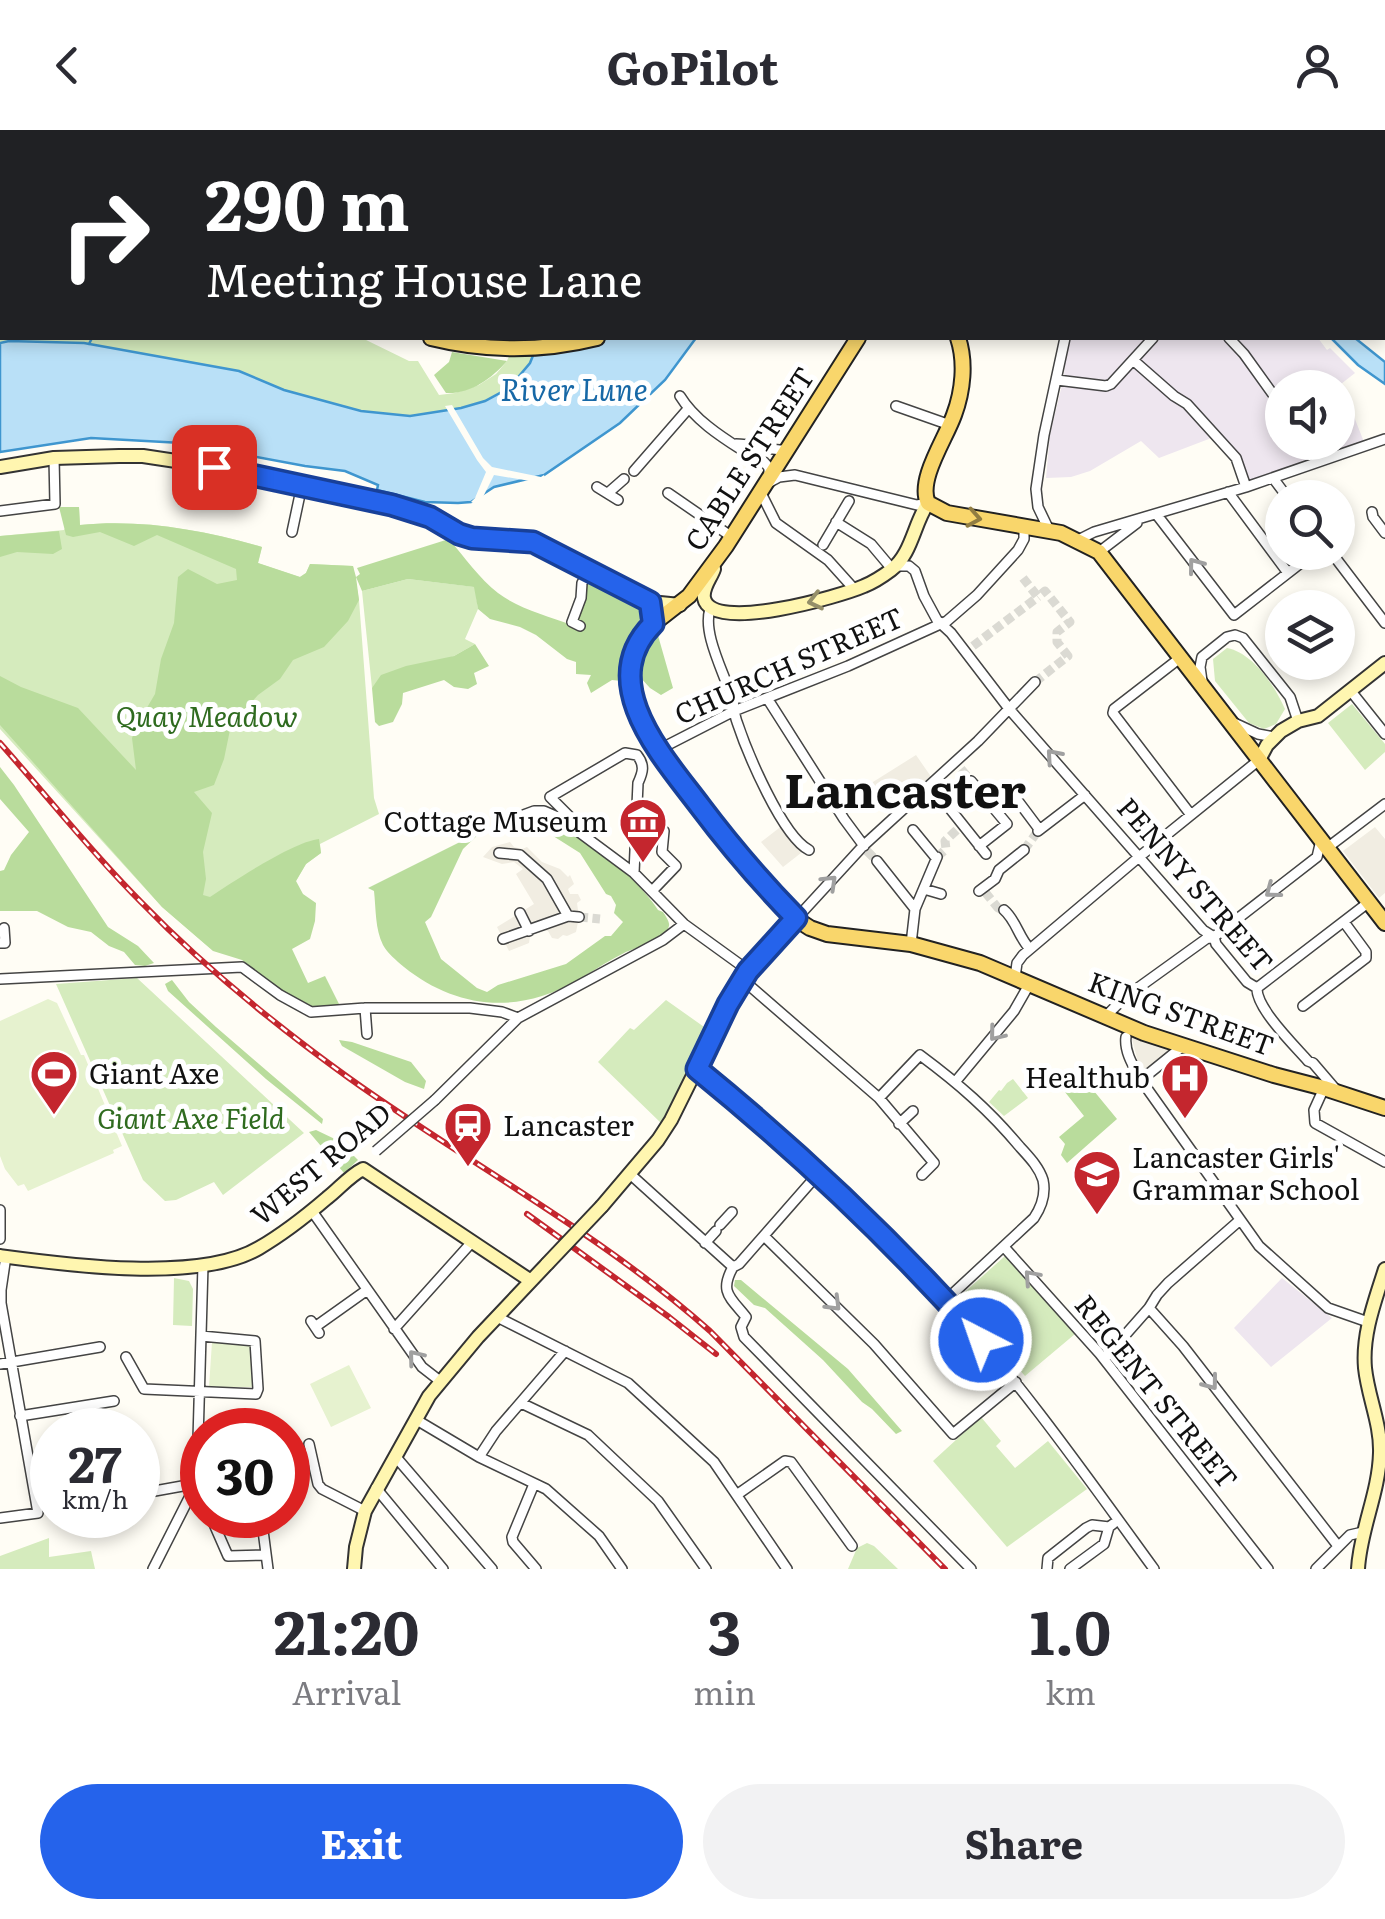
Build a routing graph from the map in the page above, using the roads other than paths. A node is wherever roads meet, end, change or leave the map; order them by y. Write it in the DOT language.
graph roads {
  1 [pos="441,340"];
  2 [pos="588,340"];
  3 [pos="857,340"];
  4 [pos="958,340"];
  5 [pos="1065,340"];
  6 [pos="1151,340"];
  7 [pos="1231,340"];
  8 [pos="1133,360"];
  9 [pos="1057,380"];
  10 [pos="1265,384"];
  11 [pos="680,396"];
  12 [pos="896,406"];
  13 [pos="688,409"];
  14 [pos="950,425"];
  15 [pos="1385,438"];
  16 [pos="736,444"];
  17 [pos="788,450"];
  18 [pos="54,458"];
  19 [pos="1318,462"];
  20 [pos="0,467"];
  21 [pos="634,471"];
  22 [pos="1273,478"];
  23 [pos="624,479"];
  24 [pos="302,484"];
  25 [pos="598,486"];
  26 [pos="765,486"];
  27 [pos="1246,487"];
  28 [pos="1228,492"];
  29 [pos="608,493"];
  30 [pos="668,493"];
  31 [pos="618,500"];
  32 [pos="849,501"];
  33 [pos="928,502"];
  34 [pos="1038,508"];
  35 [pos="0,511"];
  36 [pos="1372,512"];
  37 [pos="1157,514"];
  38 [pos="1144,518"];
  39 [pos="282,520"];
  40 [pos="836,522"];
  41 [pos="1027,527"];
  42 [pos="1049,530"];
  43 [pos="1385,533"];
  44 [pos="732,538"];
  45 [pos="1078,540"];
  46 [pos="822,544"];
  47 [pos="1098,552"];
  48 [pos="719,556"];
  49 [pos="895,567"];
  50 [pos="589,570"];
  51 [pos="1292,570"];
  52 [pos="1344,570"];
  53 [pos="1288,573"];
  54 [pos="855,590"];
  55 [pos="650,602"];
  56 [pos="680,605"];
  57 [pos="710,609"];
  58 [pos="1234,615"];
  59 [pos="941,622"];
  60 [pos="653,624"];
  61 [pos="1385,624"];
  62 [pos="580,626"];
  63 [pos="1235,635"];
  64 [pos="1180,658"];
  65 [pos="1385,663"];
  66 [pos="1035,682"];
  67 [pos="1204,688"];
  68 [pos="1350,690"];
  69 [pos="766,698"];
  70 [pos="1010,710"];
  71 [pos="734,711"];
  72 [pos="1228,720"];
  73 [pos="1298,721"];
  74 [pos="1385,734"];
  75 [pos="1274,737"];
  76 [pos="656,751"];
  77 [pos="1259,760"];
  78 [pos="971,781"];
  79 [pos="1086,795"];
  80 [pos="938,796"];
  81 [pos="1385,804"];
  82 [pos="996,811"];
  83 [pos="1191,815"];
  84 [pos="510,820"];
  85 [pos="912,830"];
  86 [pos="664,831"];
  87 [pos="588,838"];
  88 [pos="1324,844"];
  89 [pos="865,848"];
  90 [pos="809,850"];
  91 [pos="1024,850"];
  92 [pos="500,853"];
  93 [pos="1139,857"];
  94 [pos="989,858"];
  95 [pos="877,861"];
  96 [pos="634,873"];
  97 [pos="924,889"];
  98 [pos="654,890"];
  99 [pos="982,891"];
  100 [pos="941,894"];
  101 [pos="1370,902"];
  102 [pos="915,908"];
  103 [pos="1004,910"];
  104 [pos="520,913"];
  105 [pos="796,918"];
  106 [pos="1344,922"];
  107 [pos="1385,923"];
  108 [pos="684,924"];
  109 [pos="4,928"];
  110 [pos="530,931"];
  111 [pos="1214,936"];
  112 [pos="503,939"];
  113 [pos="0,943"];
  114 [pos="912,944"];
  115 [pos="1030,949"];
  116 [pos="746,976"];
  117 [pos="0,979"];
  118 [pos="1022,980"];
  119 [pos="1256,988"];
  120 [pos="1303,1006"];
  121 [pos="364,1008"];
  122 [pos="1107,1016"];
  123 [pos="518,1018"];
  124 [pos="367,1034"];
  125 [pos="1126,1036"];
  126 [pos="1183,1046"];
  127 [pos="697,1069"];
  128 [pos="1141,1080"];
  129 [pos="956,1081"];
  130 [pos="1320,1087"];
  131 [pos="1339,1093"];
  132 [pos="878,1098"];
  133 [pos="1385,1108"];
  134 [pos="914,1111"];
  135 [pos="899,1124"];
  136 [pos="1385,1162"];
  137 [pos="362,1169"];
  138 [pos="630,1174"];
  139 [pos="818,1174"];
  140 [pos="922,1175"];
  141 [pos="0,1210"];
  142 [pos="312,1211"];
  143 [pos="732,1212"];
  144 [pos="1240,1220"];
  145 [pos="764,1236"];
  146 [pos="0,1239"];
  147 [pos="472,1242"];
  148 [pos="706,1243"];
  149 [pos="1004,1247"];
  150 [pos="3,1256"];
  151 [pos="203,1265"];
  152 [pos="733,1267"];
  153 [pos="1385,1269"];
  154 [pos="531,1282"];
  155 [pos="367,1290"];
  156 [pos="946,1300"];
  157 [pos="1149,1308"];
  158 [pos="497,1317"];
  159 [pos="1368,1322"];
  160 [pos="315,1327"];
  161 [pos="394,1330"];
  162 [pos="201,1336"];
  163 [pos="100,1347"];
  164 [pos="565,1351"];
  165 [pos="126,1357"];
  166 [pos="1104,1359"];
  167 [pos="6,1363"];
  168 [pos="440,1381"];
  169 [pos="1016,1382"];
  170 [pos="200,1392"];
  171 [pos="114,1401"];
  172 [pos="521,1404"];
  173 [pos="200,1408"];
  174 [pos="20,1416"];
  175 [pos="415,1418"];
  176 [pos="310,1448"];
  177 [pos="395,1456"];
  178 [pos="479,1457"];
  179 [pos="30,1472"];
  180 [pos="534,1484"];
  181 [pos="376,1488"];
  182 [pos="738,1494"];
  183 [pos="365,1511"];
  184 [pos="30,1515"];
  185 [pos="0,1518"];
  186 [pos="1120,1520"];
  187 [pos="180,1522"];
  188 [pos="1110,1527"];
  189 [pos="1363,1532"];
  190 [pos="220,1538"];
  191 [pos="263,1538"];
  192 [pos="852,1546"];
  193 [pos="1338,1546"];
  194 [pos="265,1555"];
  195 [pos="228,1556"];
  196 [pos="433,1557"];
  197 [pos="1358,1563"];
  198 [pos="153,1569"];
  199 [pos="231,1569"];
  200 [pos="268,1569"];
  201 [pos="354,1569"];
  202 [pos="432,1569"];
  203 [pos="443,1569"];
  204 [pos="492,1569"];
  205 [pos="536,1569"];
  206 [pos="622,1569"];
  207 [pos="706,1569"];
  208 [pos="787,1569"];
  209 [pos="971,1569"];
  210 [pos="1047,1569"];
  211 [pos="1070,1569"];
  212 [pos="1154,1569"];
  213 [pos="1268,1569"];
  214 [pos="1316,1569"];
  1 -- 2 [label="main road"];
  3 -- 17 [label="main road, CABLE STREET"];
  4 -- 14 [label="main road"];
  5 -- 9 [label="street"];
  6 -- 8 [label="street"];
  7 -- 10 [label="street"];
  8 -- 9 [label="street"];
  8 -- 27 [label="street"];
  9 -- 34 [label="street"];
  11 -- 13 [label="street"];
  12 -- 14 [label="street"];
  13 -- 16 [label="street"];
  13 -- 21 [label="street"];
  14 -- 33 [label="main road"];
  15 -- 19 [label="street"];
  16 -- 17 [label="street"];
  16 -- 26 [label="street"];
  17 -- 26 [label="main road, CABLE STREET"];
  18 -- 20 [label="street"];
  18 -- 24 [label="street"];
  18 -- 35 [label="street"];
  19 -- 22 [label="street"];
  22 -- 27 [label="street"];
  23 -- 29 [label="street"];
  24 -- 39 [label="street"];
  24 -- 50 [label="street"];
  25 -- 29 [label="street"];
  26 -- 33 [label="street"];
  26 -- 44 [label="main road, CABLE STREET"];
  26 -- 54 [label="street"];
  27 -- 28 [label="street"];
  28 -- 37 [label="street"];
  28 -- 53 [label="street"];
  29 -- 31 [label="street"];
  30 -- 44 [label="street"];
  32 -- 40 [label="street"];
  33 -- 41 [label="main road, one-way"];
  33 -- 49 [label="street"];
  34 -- 41 [label="street, CHURCH STREET"];
  34 -- 42 [label="street"];
  36 -- 43 [label="street"];
  37 -- 38 [label="street"];
  58 -- 37 [label="street, one-way"];
  38 -- 45 [label="street"];
  38 -- 47 [label="street"];
  40 -- 46 [label="street"];
  40 -- 49 [label="street, PENNY STREET"];
  41 -- 42 [label="main road"];
  41 -- 59 [label="street, CHURCH STREET"];
  42 -- 45 [label="main road"];
  44 -- 48 [label="main road, CABLE STREET"];
  45 -- 47 [label="main road"];
  47 -- 64 [label="main road"];
  48 -- 56 [label="main road, CABLE STREET"];
  48 -- 57 [label="street"];
  49 -- 54 [label="street"];
  49 -- 59 [label="street, PENNY STREET"];
  50 -- 55 [label="street"];
  50 -- 62 [label="street"];
  51 -- 53 [label="street"];
  52 -- 61 [label="street"];
  53 -- 58 [label="street"];
  54 -- 57 [label="street, one-way"];
  55 -- 56 [label="street"];
  55 -- 60 [label="street"];
  56 -- 60 [label="main road, CABLE STREET"];
  57 -- 71 [label="street"];
  58 -- 63 [label="street"];
  59 -- 69 [label="street, CHURCH STREET"];
  59 -- 70 [label="street, PENNY STREET"];
  60 -- 76 [label="main road"];
  63 -- 67 [label="street"];
  63 -- 73 [label="street"];
  64 -- 67 [label="main road"];
  64 -- 83 [label="street"];
  65 -- 68 [label="street"];
  66 -- 70 [label="street"];
  67 -- 72 [label="main road"];
  68 -- 73 [label="street"];
  68 -- 74 [label="street"];
  69 -- 71 [label="street, CHURCH STREET"];
  69 -- 89 [label="street"];
  79 -- 70 [label="street, PENNY STREET, one-way"];
  70 -- 80 [label="street"];
  71 -- 76 [label="street, CHURCH STREET"];
  71 -- 90 [label="street"];
  72 -- 75 [label="street"];
  72 -- 77 [label="main road"];
  73 -- 75 [label="street"];
  75 -- 77 [label="street"];
  76 -- 105 [label="main road"];
  77 -- 83 [label="street"];
  77 -- 88 [label="main road"];
  78 -- 82 [label="street"];
  79 -- 82 [label="street"];
  79 -- 93 [label="street, PENNY STREET"];
  80 -- 89 [label="street"];
  80 -- 94 [label="street"];
  81 -- 88 [label="street"];
  82 -- 94 [label="street"];
  83 -- 93 [label="street"];
  84 -- 87 [label="street"];
  85 -- 97 [label="street"];
  86 -- 98 [label="street"];
  87 -- 96 [label="street"];
  87 -- 96 [label="street"];
  88 -- 101 [label="main road"];
  88 -- 111 [label="street, one-way"];
  105 -- 89 [label="street, one-way"];
  91 -- 94 [label="street"];
  92 -- 110 [label="street"];
  93 -- 111 [label="street, PENNY STREET"];
  93 -- 115 [label="street"];
  94 -- 99 [label="street"];
  95 -- 102 [label="street"];
  96 -- 98 [label="street"];
  97 -- 100 [label="street"];
  97 -- 102 [label="street"];
  98 -- 108 [label="street"];
  101 -- 106 [label="street"];
  101 -- 107 [label="main road"];
  102 -- 114 [label="street"];
  103 -- 115 [label="street"];
  104 -- 110 [label="street"];
  105 -- 114 [label="main road, KING STREET"];
  105 -- 116 [label="street"];
  106 -- 119 [label="street"];
  106 -- 120 [label="street"];
  108 -- 116 [label="street"];
  108 -- 123 [label="street, WEST ROAD"];
  109 -- 113 [label="street"];
  110 -- 112 [label="street"];
  111 -- 119 [label="street, PENNY STREET"];
  111 -- 122 [label="street"];
  114 -- 118 [label="main road, KING STREET"];
  115 -- 118 [label="street"];
  116 -- 127 [label="street"];
  116 -- 132 [label="street"];
  117 -- 121 [label="street"];
  118 -- 122 [label="main road, KING STREET"];
  118 -- 129 [label="street, one-way"];
  119 -- 131 [label="street, PENNY STREET"];
  121 -- 123 [label="street"];
  121 -- 124 [label="street"];
  122 -- 126 [label="main road, KING STREET"];
  123 -- 137 [label="street, WEST ROAD, bridge"];
  125 -- 128 [label="street"];
  126 -- 128 [label="street"];
  126 -- 130 [label="main road, KING STREET"];
  127 -- 138 [label="street"];
  127 -- 139 [label="street"];
  128 -- 144 [label="street"];
  129 -- 132 [label="street"];
  129 -- 149 [label="street"];
  130 -- 131 [label="main road, PENNY STREET"];
  130 -- 136 [label="street"];
  131 -- 133 [label="main road, PENNY STREET"];
  132 -- 135 [label="street"];
  134 -- 135 [label="street"];
  135 -- 140 [label="street"];
  137 -- 142 [label="street, WEST ROAD"];
  137 -- 147 [label="street"];
  138 -- 148 [label="street"];
  138 -- 154 [label="street, bridge"];
  139 -- 145 [label="street"];
  139 -- 156 [label="street"];
  141 -- 146 [label="street"];
  142 -- 151 [label="street, WEST ROAD"];
  142 -- 155 [label="street"];
  143 -- 148 [label="street"];
  144 -- 157 [label="street"];
  144 -- 159 [label="street"];
  145 -- 152 [label="street"];
  145 -- 169 [label="street, one-way"];
  147 -- 154 [label="street"];
  147 -- 161 [label="street"];
  148 -- 152 [label="street"];
  149 -- 156 [label="street"];
  166 -- 149 [label="street, REGENT STREET, one-way"];
  150 -- 151 [label="street, WEST ROAD"];
  150 -- 167 [label="street"];
  151 -- 162 [label="street"];
  152 -- 209 [label="street"];
  153 -- 159 [label="street"];
  154 -- 158 [label="street"];
  155 -- 160 [label="street"];
  155 -- 161 [label="street"];
  156 -- 169 [label="street"];
  157 -- 166 [label="street"];
  157 -- 193 [label="street, one-way"];
  158 -- 164 [label="street"];
  158 -- 168 [label="street"];
  159 -- 189 [label="street"];
  168 -- 161 [label="street, one-way"];
  162 -- 170 [label="street"];
  162 -- 170 [label="street"];
  163 -- 167 [label="street"];
  164 -- 172 [label="street"];
  164 -- 182 [label="street"];
  165 -- 170 [label="street"];
  166 -- 213 [label="street, REGENT STREET"];
  167 -- 174 [label="street"];
  168 -- 175 [label="street"];
  169 -- 186 [label="street"];
  170 -- 173 [label="street"];
  171 -- 174 [label="street"];
  172 -- 178 [label="street"];
  172 -- 207 [label="street"];
  174 -- 179 [label="street"];
  175 -- 177 [label="street"];
  175 -- 178 [label="street"];
  176 -- 183 [label="street"];
  177 -- 181 [label="street"];
  177 -- 204 [label="street"];
  178 -- 180 [label="street"];
  180 -- 205 [label="street"];
  180 -- 206 [label="street"];
  181 -- 183 [label="street"];
  181 -- 196 [label="street"];
  182 -- 192 [label="street"];
  182 -- 208 [label="street"];
  183 -- 201 [label="street"];
  184 -- 185 [label="street"];
  186 -- 188 [label="street"];
  186 -- 212 [label="street"];
  187 -- 198 [label="street"];
  188 -- 210 [label="street"];
  188 -- 211 [label="street"];
  189 -- 193 [label="street"];
  189 -- 197 [label="street"];
  190 -- 195 [label="street"];
  191 -- 194 [label="street"];
  193 -- 197 [label="street"];
  193 -- 214 [label="street"];
  194 -- 195 [label="street"];
  194 -- 200 [label="street"];
  195 -- 199 [label="street"];
  196 -- 202 [label="street"];
  196 -- 203 [label="street"];
}
